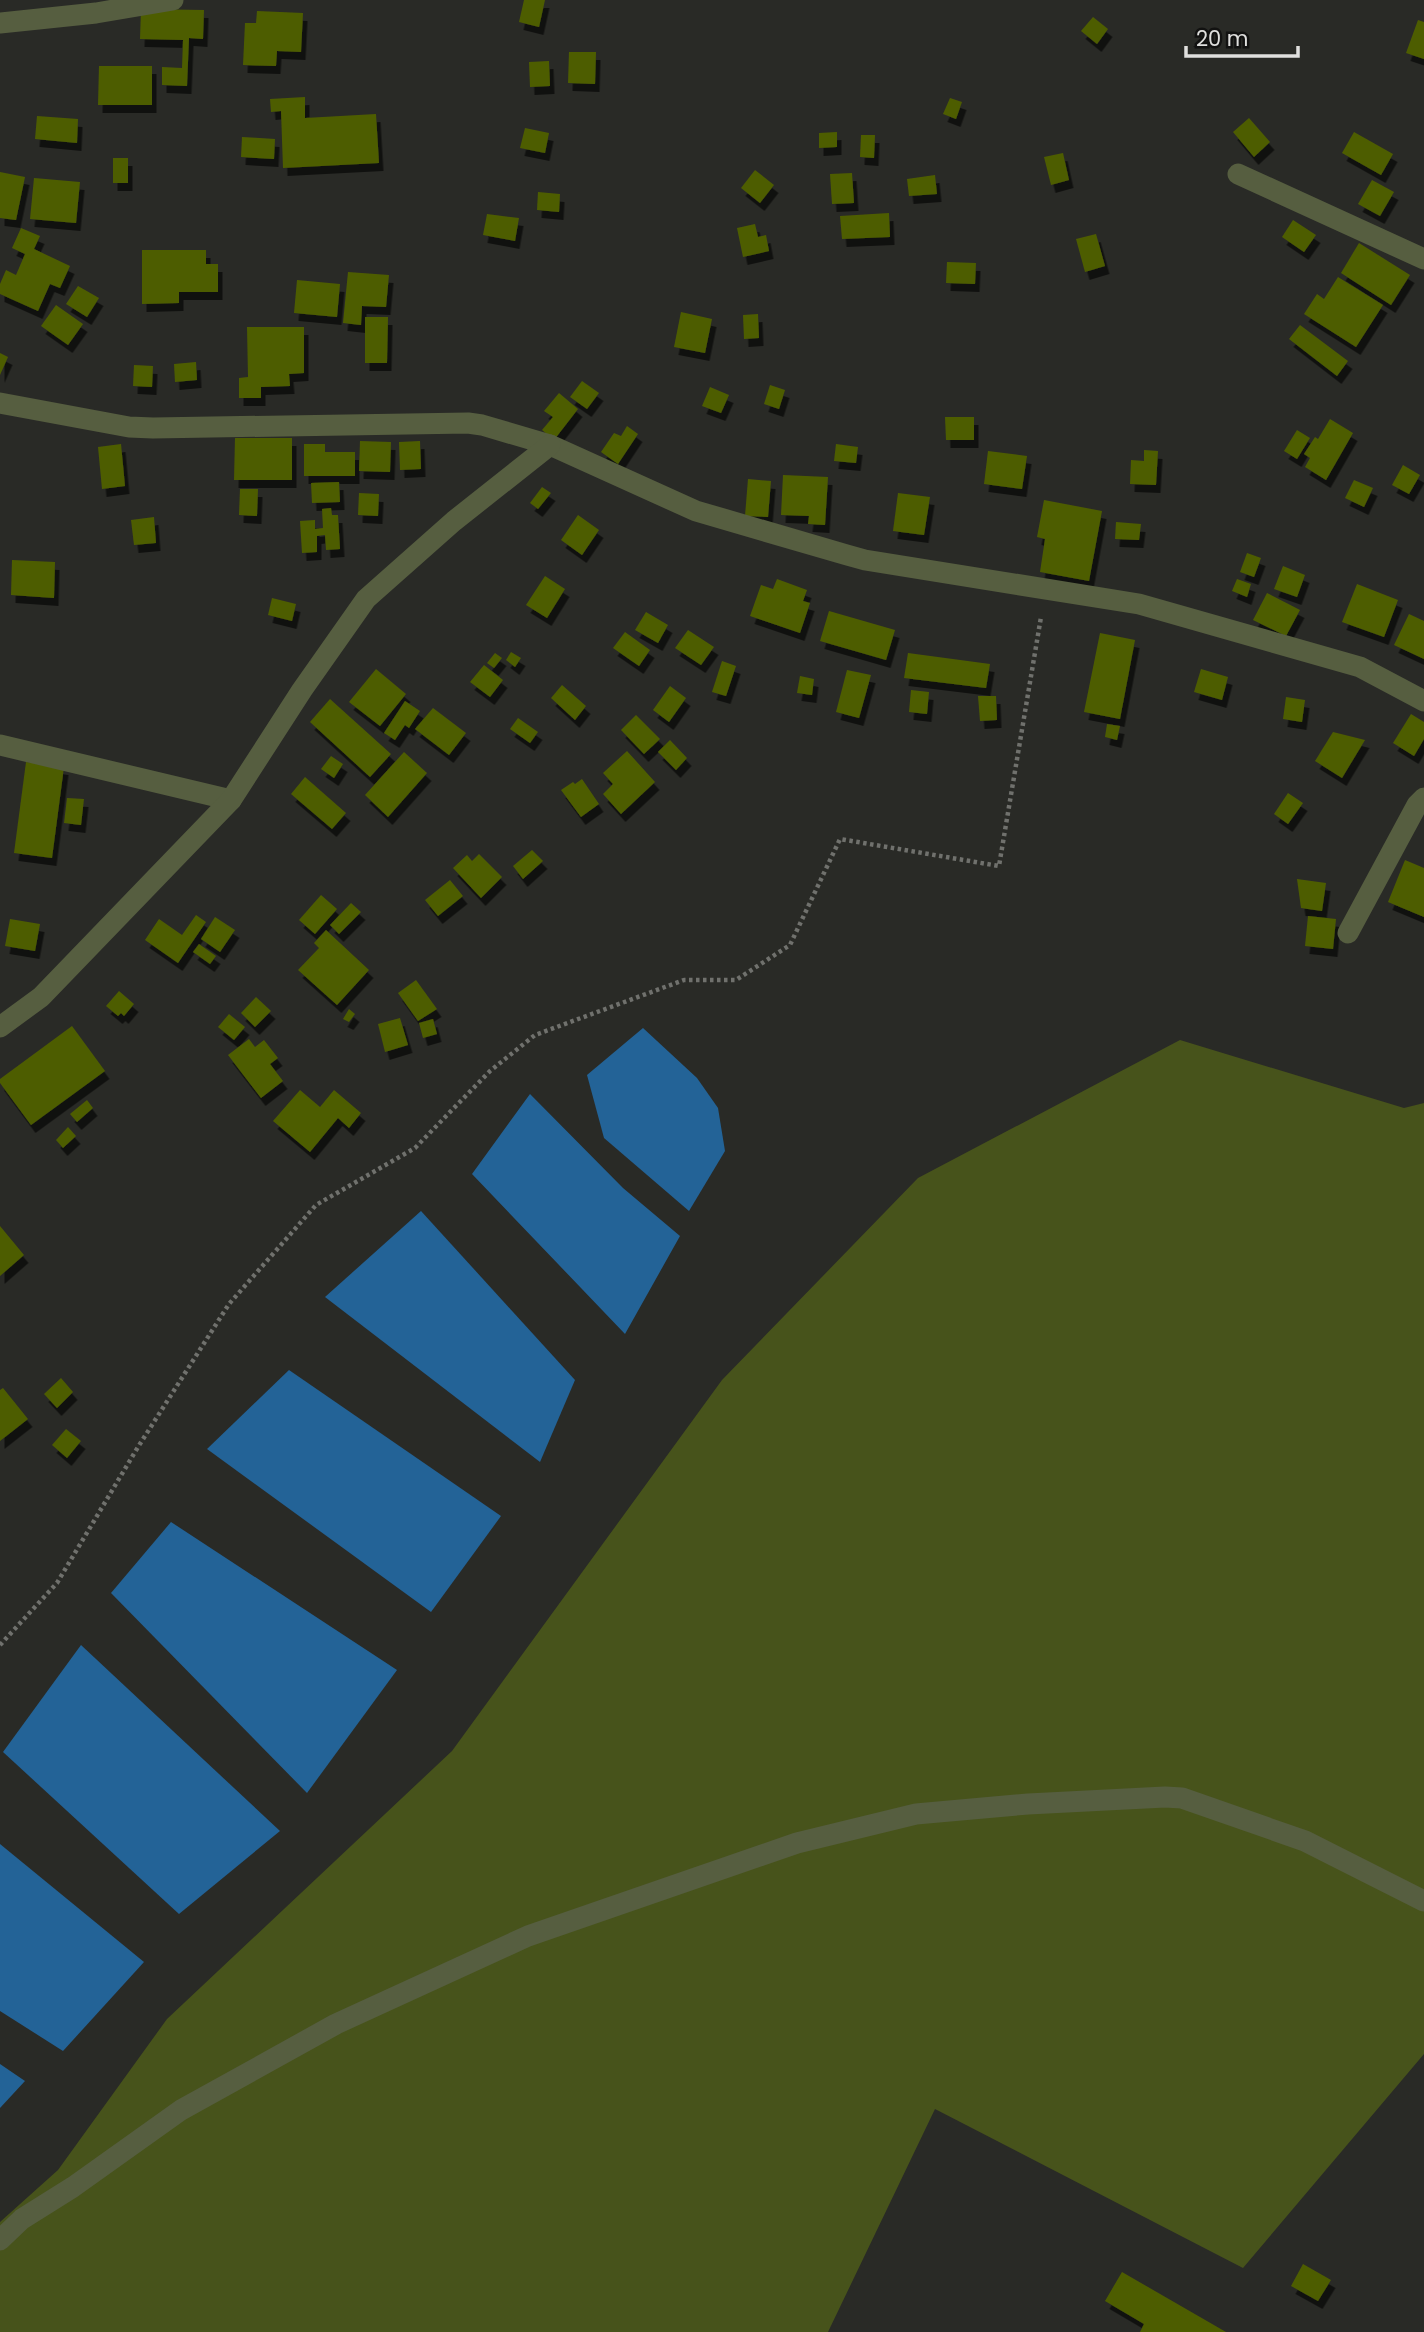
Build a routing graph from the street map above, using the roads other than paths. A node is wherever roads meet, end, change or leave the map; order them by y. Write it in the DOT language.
graph roads {
  1 [pos="173,0"];
  2 [pos="0,23"];
  3 [pos="1238,174"];
  4 [pos="1424,259"];
  5 [pos="0,403"];
  6 [pos="550,445"];
  7 [pos="1424,701"];
  8 [pos="0,745"];
  9 [pos="1424,798"];
  10 [pos="231,800"];
  11 [pos="1348,933"];
  12 [pos="0,1027"];
  13 [pos="1424,1901"];
  14 [pos="0,2240"];
  1 -- 2 [label="street"];
  3 -- 4 [label="street"];
  5 -- 6 [label="street"];
  6 -- 7 [label="street"];
  6 -- 10 [label="street"];
  8 -- 10 [label="street"];
  9 -- 11 [label="street"];
  10 -- 12 [label="street"];
  13 -- 14 [label="street"];
}
